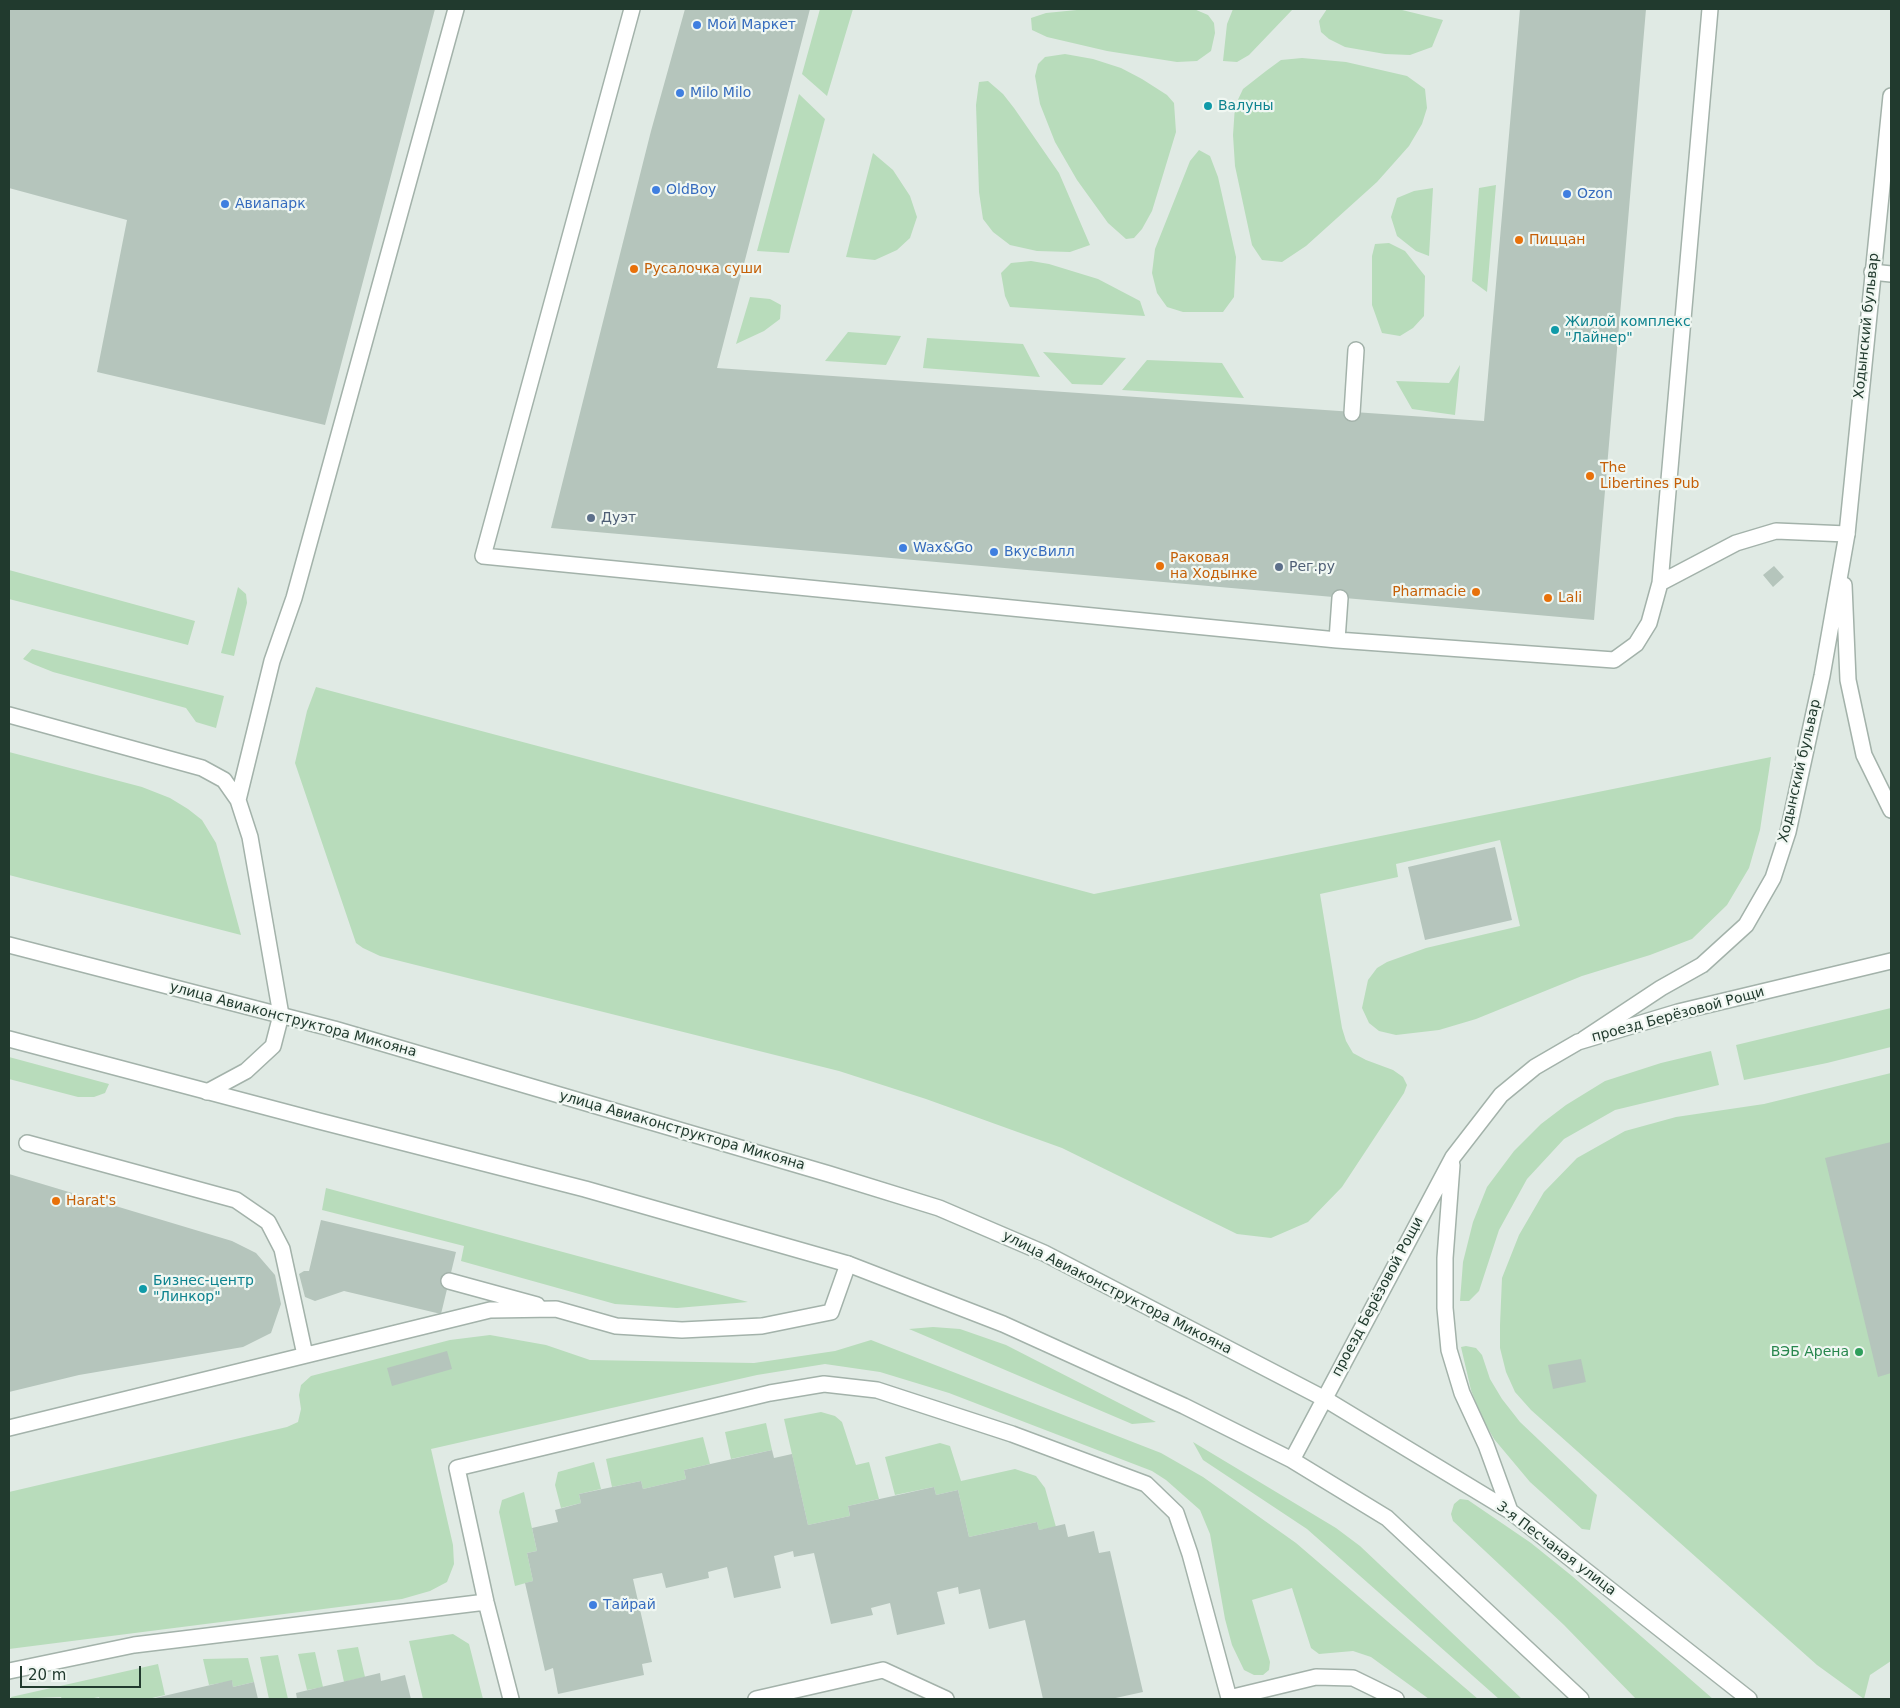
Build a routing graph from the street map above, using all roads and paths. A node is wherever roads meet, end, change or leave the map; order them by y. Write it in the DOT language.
graph roads {
  1 [pos="456,9"];
  2 [pos="632,9"];
  3 [pos="1710,9"];
  4 [pos="1891,96"];
  5 [pos="1872,272"];
  6 [pos="1891,274"];
  7 [pos="1356,350"];
  8 [pos="1352,413"];
  9 [pos="1847,534"];
  10 [pos="1843,556"];
  11 [pos="1660,583"];
  12 [pos="1340,598"];
  13 [pos="1337,640"];
  14 [pos="9,715"];
  15 [pos="238,800"];
  16 [pos="1891,810"];
  17 [pos="9,945"];
  18 [pos="1891,961"];
  19 [pos="282,1015"];
  20 [pos="9,1039"];
  21 [pos="1578,1042"];
  22 [pos="207,1092"];
  23 [pos="27,1142"];
  24 [pos="1453,1157"];
  25 [pos="848,1264"];
  26 [pos="449,1281"];
  27 [pos="556,1309"];
  28 [pos="305,1356"];
  29 [pos="1325,1399"];
  30 [pos="9,1428"];
  31 [pos="1292,1460"];
  32 [pos="1510,1511"];
  33 [pos="486,1602"];
  34 [pos="9,1671"];
  35 [pos="511,1699"];
  36 [pos="756,1699"];
  37 [pos="946,1699"];
  38 [pos="1227,1699"];
  39 [pos="1396,1699"];
  40 [pos="1582,1699"];
  41 [pos="1749,1699"];
  1 -- 15 [label="street"];
  2 -- 13 [label="street"];
  3 -- 11 [label="street"];
  4 -- 5 [label="street, Ходынский бульвар"];
  5 -- 6 [label="street"];
  5 -- 9 [label="street, Ходынский бульвар"];
  7 -- 8 [label="street"];
  9 -- 10 [label="street, Ходынский бульвар"];
  9 -- 11 [label="street"];
  10 -- 16 [label="street, Ходынский бульвар"];
  10 -- 21 [label="street, Ходынский бульвар"];
  11 -- 13 [label="street"];
  12 -- 13 [label="street"];
  14 -- 15 [label="street"];
  15 -- 19 [label="street"];
  17 -- 19 [label="street, улица Авиаконструктора Микояна"];
  18 -- 21 [label="street, проезд Берёзовой Рощи"];
  19 -- 22 [label="street"];
  19 -- 29 [label="street, улица Авиаконструктора Микояна"];
  20 -- 22 [label="street"];
  21 -- 24 [label="street, проезд Берёзовой Рощи"];
  22 -- 25 [label="street"];
  23 -- 28 [label="street"];
  24 -- 29 [label="street, проезд Берёзовой Рощи"];
  24 -- 32 [label="street"];
  25 -- 27 [label="street"];
  25 -- 31 [label="street"];
  26 -- 27 [label="street"];
  27 -- 28 [label="street"];
  28 -- 30 [label="street"];
  29 -- 31 [label="street, проезд Берёзовой Рощи"];
  29 -- 32 [label="street, 3-я Песчаная улица"];
  31 -- 40 [label="street"];
  32 -- 41 [label="street, 3-я Песчаная улица"];
  33 -- 34 [label="street"];
  33 -- 35 [label="street"];
  33 -- 38 [label="street"];
  36 -- 37 [label="street"];
  38 -- 39 [label="street"];
}
